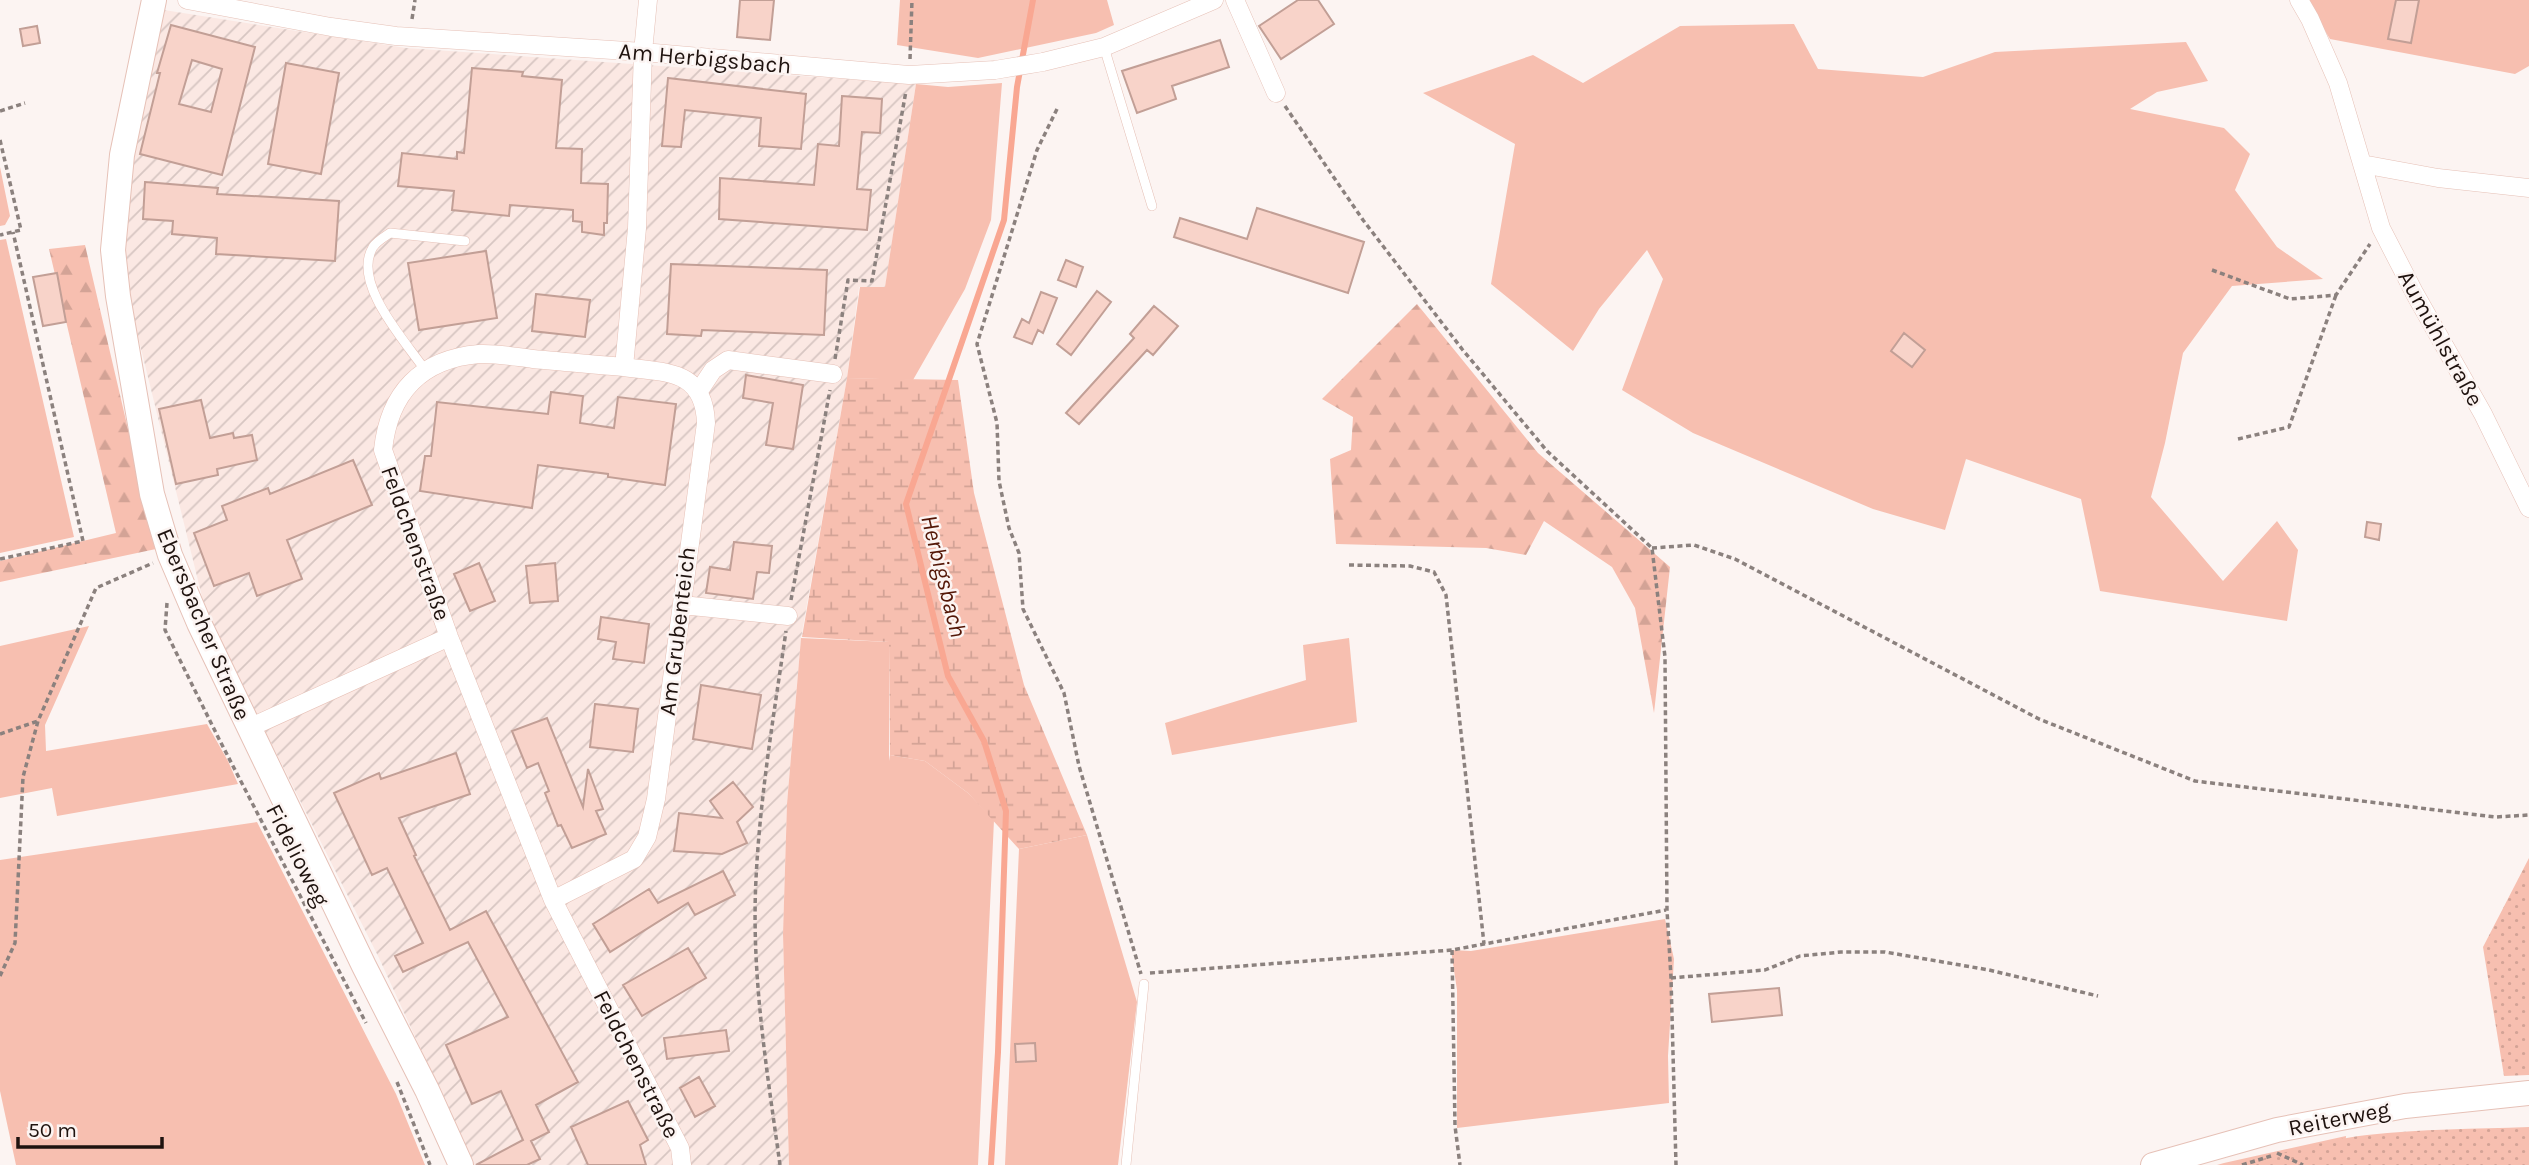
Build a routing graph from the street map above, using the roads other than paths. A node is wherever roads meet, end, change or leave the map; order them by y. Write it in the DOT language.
graph roads {
  1 [pos="154,0"];
  2 [pos="187,0"];
  3 [pos="648,0"];
  4 [pos="1214,0"];
  5 [pos="1236,0"];
  6 [pos="2299,0"];
  7 [pos="1104,47"];
  8 [pos="643,52"];
  9 [pos="1276,93"];
  10 [pos="2362,164"];
  11 [pos="2529,188"];
  12 [pos="1152,206"];
  13 [pos="465,241"];
  14 [pos="624,367"];
  15 [pos="425,370"];
  16 [pos="833,374"];
  17 [pos="699,391"];
  18 [pos="2529,508"];
  19 [pos="682,605"];
  20 [pos="788,617"];
  21 [pos="449,637"];
  22 [pos="249,729"];
  23 [pos="553,900"];
  24 [pos="1144,984"];
  25 [pos="2529,1093"];
  26 [pos="461,1165"];
  27 [pos="682,1165"];
  28 [pos="1126,1165"];
  29 [pos="2153,1165"];
  1 -- 22 [label="street, Ebersbacher Straße"];
  2 -- 8 [label="street, Am Herbigsbach"];
  3 -- 8 [label="street"];
  4 -- 7 [label="street, Am Herbigsbach"];
  5 -- 9 [label="street"];
  6 -- 10 [label="street, Aumühlstraße"];
  7 -- 8 [label="street, Am Herbigsbach"];
  7 -- 12 [label="lane"];
  8 -- 14 [label="street"];
  10 -- 11 [label="street"];
  10 -- 18 [label="street, Aumühlstraße"];
  13 -- 15 [label="lane"];
  14 -- 15 [label="street, Feldchenstraße"];
  14 -- 17 [label="street"];
  15 -- 21 [label="street, Feldchenstraße"];
  16 -- 17 [label="street"];
  17 -- 19 [label="street, Am Grubenteich"];
  19 -- 20 [label="street"];
  19 -- 23 [label="street, Am Grubenteich"];
  21 -- 22 [label="street"];
  21 -- 23 [label="street, Feldchenstraße"];
  22 -- 26 [label="street, Ebersbacher Straße"];
  23 -- 27 [label="street, Feldchenstraße"];
  24 -- 28 [label="lane"];
  25 -- 29 [label="street, Reiterweg"];
}
